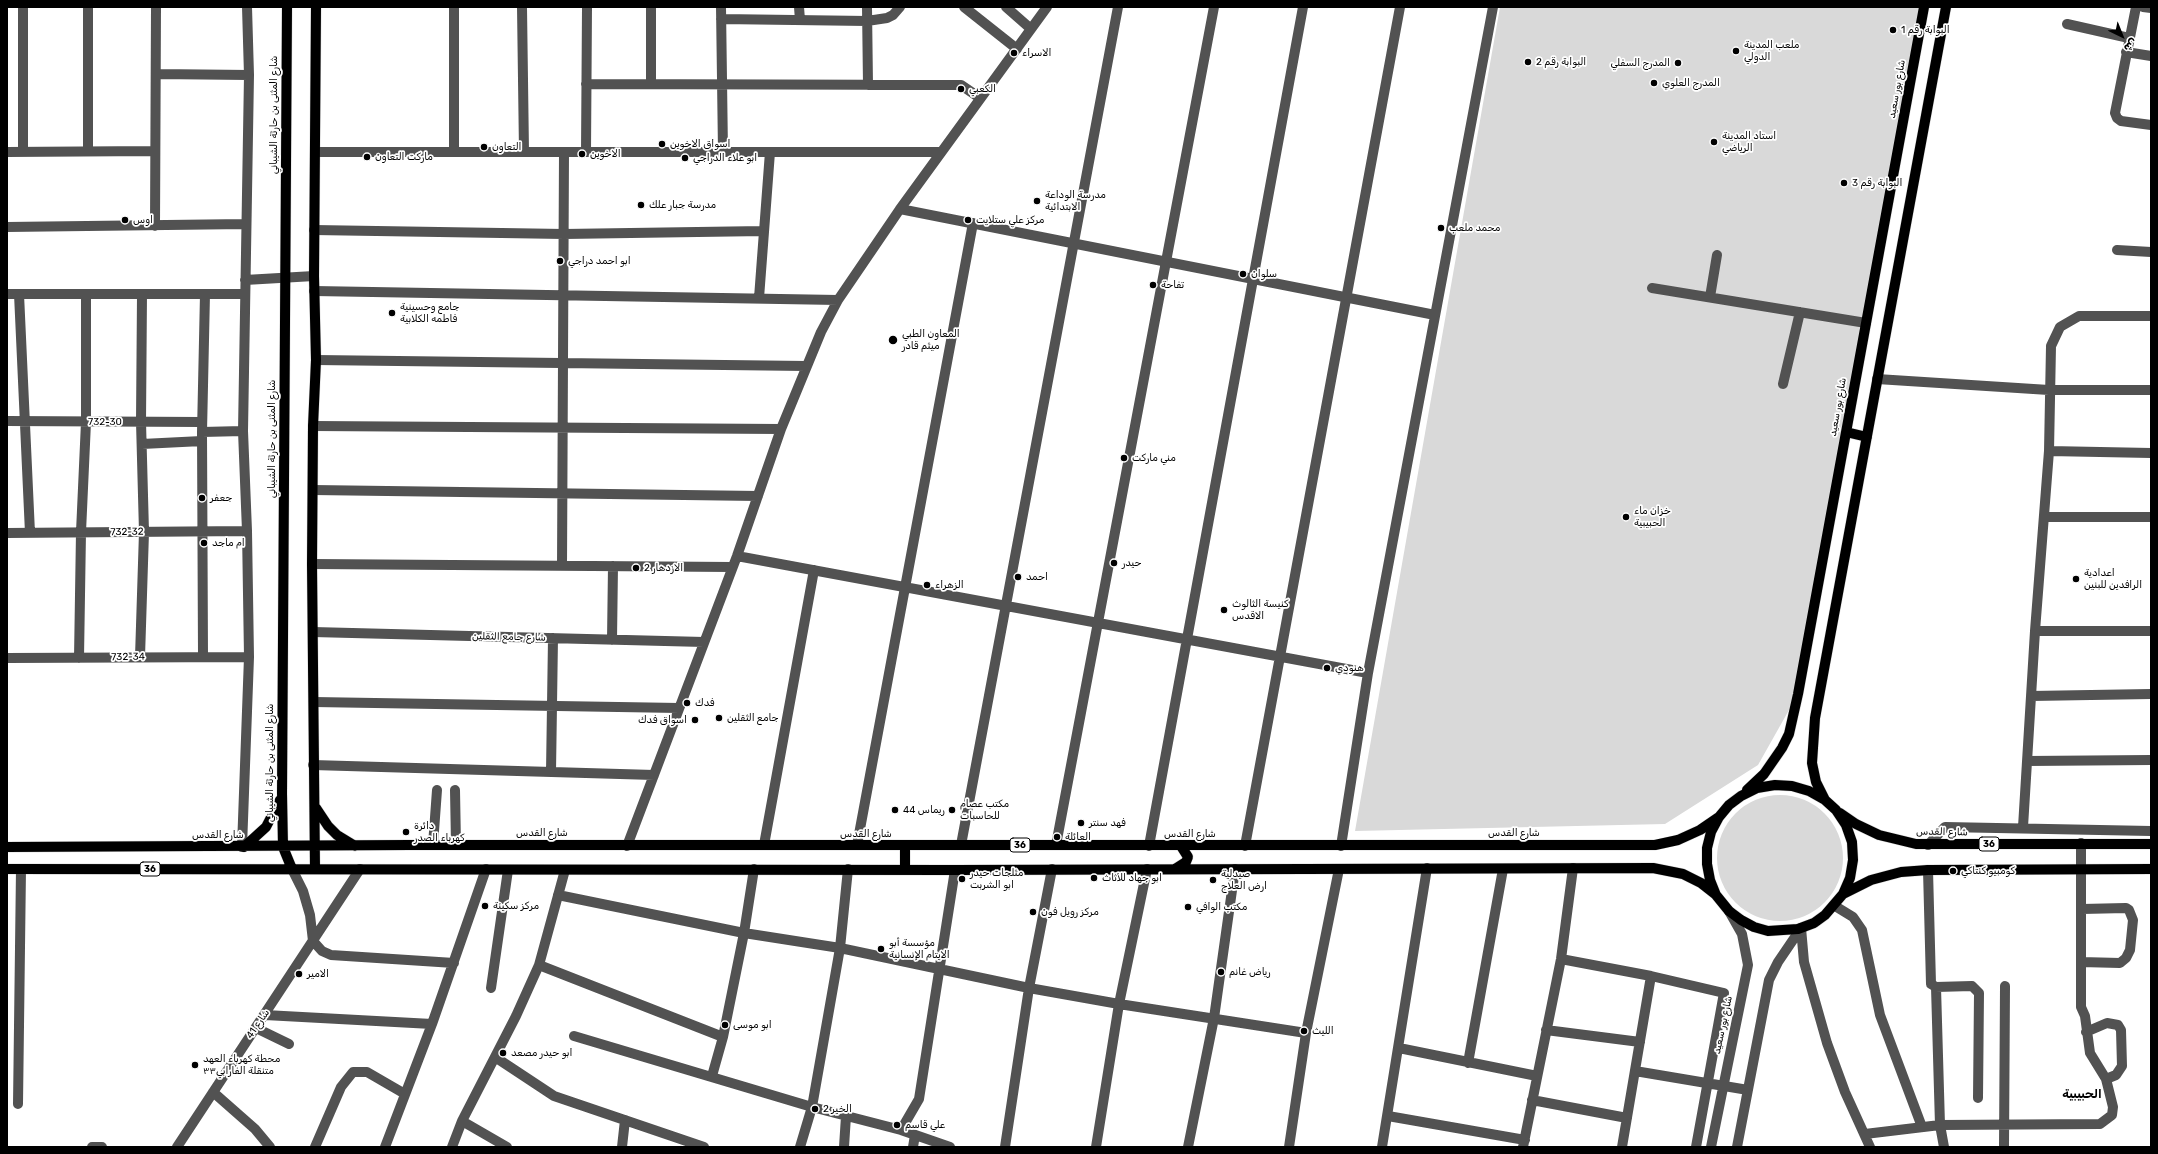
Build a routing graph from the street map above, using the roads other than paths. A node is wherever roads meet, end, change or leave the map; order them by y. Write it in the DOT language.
graph roads {
  1 [pos="23,7"];
  2 [pos="88,7"];
  3 [pos="156,7"];
  4 [pos="247,7"];
  5 [pos="287,7"];
  6 [pos="316,7"];
  7 [pos="454,7"];
  8 [pos="522,7"];
  9 [pos="587,7"];
  10 [pos="651,7"];
  11 [pos="721,7"];
  12 [pos="799,7"];
  13 [pos="867,7"];
  14 [pos="900,7"];
  15 [pos="964,7"];
  16 [pos="1006,7"];
  17 [pos="1047,7"];
  18 [pos="1118,7"];
  19 [pos="1214,7"];
  20 [pos="1304,7"];
  21 [pos="1400,7"];
  22 [pos="1492,7"];
  23 [pos="1924,7"];
  24 [pos="1946,7"];
  25 [pos="2136,7"];
  26 [pos="2143,7"];
  27 [pos="2151,8"];
  28 [pos="721,20"];
  29 [pos="800,20"];
  30 [pos="867,21"];
  31 [pos="2067,24"];
  32 [pos="1031,29"];
  33 [pos="2129,38"];
  34 [pos="1017,49"];
  35 [pos="2126,52"];
  36 [pos="2151,56"];
  37 [pos="156,74"];
  38 [pos="248,74"];
  39 [pos="586,84"];
  40 [pos="651,84"];
  41 [pos="721,84"];
  42 [pos="868,85"];
  43 [pos="980,98"];
  44 [pos="2151,125"];
  45 [pos="88,151"];
  46 [pos="155,151"];
  47 [pos="7,152"];
  48 [pos="22,152"];
  49 [pos="315,152"];
  50 [pos="454,152"];
  51 [pos="524,152"];
  52 [pos="564,152"];
  53 [pos="586,152"];
  54 [pos="723,152"];
  55 [pos="770,152"];
  56 [pos="941,152"];
  57 [pos="900,209"];
  58 [pos="246,224"];
  59 [pos="973,224"];
  60 [pos="155,226"];
  61 [pos="7,227"];
  62 [pos="314,230"];
  63 [pos="764,231"];
  64 [pos="564,234"];
  65 [pos="1074,243"];
  66 [pos="2117,250"];
  67 [pos="2151,252"];
  68 [pos="1717,255"];
  69 [pos="1166,262"];
  70 [pos="314,276"];
  71 [pos="285,278"];
  72 [pos="1254,279"];
  73 [pos="245,280"];
  74 [pos="1652,288"];
  75 [pos="314,291"];
  76 [pos="7,294"];
  77 [pos="19,294"];
  78 [pos="86,294"];
  79 [pos="142,294"];
  80 [pos="205,294"];
  81 [pos="245,294"];
  82 [pos="564,295"];
  83 [pos="1346,297"];
  84 [pos="1710,297"];
  85 [pos="759,298"];
  86 [pos="838,300"];
  87 [pos="1800,312"];
  88 [pos="1435,314"];
  89 [pos="2151,316"];
  90 [pos="1866,323"];
  91 [pos="316,360"];
  92 [pos="563,363"];
  93 [pos="806,366"];
  94 [pos="1877,378"];
  95 [pos="1783,384"];
  96 [pos="2049,390"];
  97 [pos="2151,390"];
  98 [pos="7,421"];
  99 [pos="26,421"];
  100 [pos="86,422"];
  101 [pos="141,422"];
  102 [pos="313,426"];
  103 [pos="563,429"];
  104 [pos="781,429"];
  105 [pos="202,432"];
  106 [pos="243,432"];
  107 [pos="1846,432"];
  108 [pos="1867,437"];
  109 [pos="142,444"];
  110 [pos="2049,451"];
  111 [pos="2151,453"];
  112 [pos="312,490"];
  113 [pos="563,492"];
  114 [pos="758,496"];
  115 [pos="2044,517"];
  116 [pos="2151,517"];
  117 [pos="202,531"];
  118 [pos="247,531"];
  119 [pos="81,532"];
  120 [pos="144,532"];
  121 [pos="7,533"];
  122 [pos="30,533"];
  123 [pos="737,556"];
  124 [pos="312,564"];
  125 [pos="562,566"];
  126 [pos="613,566"];
  127 [pos="732,567"];
  128 [pos="814,570"];
  129 [pos="905,587"];
  130 [pos="1006,606"];
  131 [pos="1098,623"];
  132 [pos="2035,631"];
  133 [pos="2151,631"];
  134 [pos="313,632"];
  135 [pos="553,638"];
  136 [pos="612,640"];
  137 [pos="1187,640"];
  138 [pos="704,642"];
  139 [pos="203,656"];
  140 [pos="140,657"];
  141 [pos="248,657"];
  142 [pos="1280,657"];
  143 [pos="7,658"];
  144 [pos="79,658"];
  145 [pos="1368,673"];
  146 [pos="2151,694"];
  147 [pos="2031,696"];
  148 [pos="314,702"];
  149 [pos="552,706"];
  150 [pos="679,708"];
  151 [pos="2151,760"];
  152 [pos="2027,761"];
  153 [pos="313,765"];
  154 [pos="550,772"];
  155 [pos="654,775"];
  156 [pos="437,790"];
  157 [pos="455,790"];
  158 [pos="282,793"];
  159 [pos="1741,796"];
  160 [pos="1825,800"];
  161 [pos="315,807"];
  162 [pos="1836,810"];
  163 [pos="1719,817"];
  164 [pos="2023,828"];
  165 [pos="2151,831"];
  166 [pos="2081,843"];
  167 [pos="2151,844"];
  168 [pos="433,845"];
  169 [pos="456,845"];
  170 [pos="764,845"];
  171 [pos="857,845"];
  172 [pos="962,845"];
  173 [pos="1056,845"];
  174 [pos="1928,845"];
  175 [pos="315,846"];
  176 [pos="627,846"];
  177 [pos="905,846"];
  178 [pos="1149,846"];
  179 [pos="1181,846"];
  180 [pos="1196,846"];
  181 [pos="1245,846"];
  182 [pos="1340,846"];
  183 [pos="7,847"];
  184 [pos="243,847"];
  185 [pos="283,847"];
  186 [pos="357,847"];
  187 [pos="1427,868"];
  188 [pos="1502,868"];
  189 [pos="1573,868"];
  190 [pos="7,869"];
  191 [pos="21,869"];
  192 [pos="292,869"];
  193 [pos="315,869"];
  194 [pos="360,869"];
  195 [pos="486,869"];
  196 [pos="754,869"];
  197 [pos="848,869"];
  198 [pos="905,869"];
  199 [pos="1052,869"];
  200 [pos="1147,869"];
  201 [pos="1175,869"];
  202 [pos="1199,869"];
  203 [pos="1235,869"];
  204 [pos="1339,869"];
  205 [pos="2082,869"];
  206 [pos="2151,869"];
  207 [pos="508,870"];
  208 [pos="565,870"];
  209 [pos="956,870"];
  210 [pos="1928,870"];
  211 [pos="1843,894"];
  212 [pos="558,895"];
  213 [pos="1716,896"];
  214 [pos="1835,906"];
  215 [pos="2082,909"];
  216 [pos="1729,911"];
  217 [pos="1799,929"];
  218 [pos="744,933"];
  219 [pos="313,941"];
  220 [pos="840,948"];
  221 [pos="1561,959"];
  222 [pos="2081,962"];
  223 [pos="454,963"];
  224 [pos="539,965"];
  225 [pos="940,969"];
  226 [pos="1651,976"];
  227 [pos="2005,986"];
  228 [pos="1936,987"];
  229 [pos="491,988"];
  230 [pos="1029,988"];
  231 [pos="1119,1004"];
  232 [pos="265,1015"];
  233 [pos="1214,1018"];
  234 [pos="432,1024"];
  235 [pos="256,1028"];
  236 [pos="1546,1030"];
  237 [pos="2086,1032"];
  238 [pos="1306,1033"];
  239 [pos="574,1036"];
  240 [pos="723,1036"];
  241 [pos="1640,1042"];
  242 [pos="288,1044"];
  243 [pos="1399,1048"];
  244 [pos="495,1057"];
  245 [pos="1468,1063"];
  246 [pos="1635,1071"];
  247 [pos="712,1076"];
  248 [pos="1537,1076"];
  249 [pos="2106,1079"];
  250 [pos="1707,1082"];
  251 [pos="1723,1085"];
  252 [pos="1748,1090"];
  253 [pos="213,1092"];
  254 [pos="405,1094"];
  255 [pos="1978,1098"];
  256 [pos="1532,1100"];
  257 [pos="18,1104"];
  258 [pos="812,1107"];
  259 [pos="846,1116"];
  260 [pos="1388,1116"];
  261 [pos="1627,1118"];
  262 [pos="625,1120"];
  263 [pos="462,1121"];
  264 [pos="2005,1124"];
  265 [pos="1940,1125"];
  266 [pos="1922,1127"];
  267 [pos="901,1130"];
  268 [pos="1865,1134"];
  269 [pos="915,1135"];
  270 [pos="494,1144"];
  271 [pos="694,1145"];
  272 [pos="1524,1145"];
  273 [pos="92,1147"];
  274 [pos="102,1147"];
  275 [pos="177,1147"];
  276 [pos="270,1147"];
  277 [pos="315,1147"];
  278 [pos="385,1147"];
  279 [pos="452,1147"];
  280 [pos="507,1147"];
  281 [pos="622,1147"];
  282 [pos="704,1147"];
  283 [pos="800,1147"];
  284 [pos="844,1147"];
  285 [pos="913,1147"];
  286 [pos="950,1147"];
  287 [pos="1005,1147"];
  288 [pos="1096,1147"];
  289 [pos="1188,1147"];
  290 [pos="1289,1147"];
  291 [pos="1382,1147"];
  292 [pos="1622,1147"];
  293 [pos="1696,1147"];
  294 [pos="1711,1147"];
  295 [pos="1737,1147"];
  296 [pos="1870,1147"];
  297 [pos="1944,1147"];
  298 [pos="2004,1147"];
  1 -- 48 [label="street"];
  2 -- 45 [label="street"];
  3 -- 37 [label="street"];
  4 -- 38 [label="street"];
  5 -- 71 [label="main road, شارع المثنى بن حارثة الشيباني"];
  6 -- 49 [label="main road"];
  7 -- 50 [label="street"];
  8 -- 51 [label="street"];
  9 -- 39 [label="street"];
  10 -- 40 [label="street"];
  11 -- 28 [label="street"];
  12 -- 29 [label="street"];
  13 -- 30 [label="street"];
  14 -- 30 [label="street"];
  15 -- 34 [label="street"];
  16 -- 32 [label="street"];
  17 -- 32 [label="street"];
  18 -- 65 [label="street"];
  19 -- 69 [label="street"];
  20 -- 72 [label="street"];
  21 -- 83 [label="street"];
  22 -- 88 [label="street"];
  23 -- 90 [label="main road, شارع بور سعيد"];
  24 -- 94 [label="main road"];
  25 -- 33 [label="street"];
  26 -- 27 [label="street"];
  28 -- 29 [label="street"];
  28 -- 41 [label="street"];
  29 -- 30 [label="street"];
  30 -- 42 [label="street"];
  31 -- 33 [label="street"];
  32 -- 34 [label="street"];
  33 -- 35 [label="street"];
  34 -- 43 [label="street"];
  35 -- 36 [label="street"];
  35 -- 44 [label="street"];
  37 -- 38 [label="street"];
  37 -- 46 [label="street"];
  38 -- 58 [label="street"];
  39 -- 40 [label="street"];
  39 -- 53 [label="street"];
  40 -- 41 [label="street"];
  41 -- 42 [label="street"];
  41 -- 54 [label="street"];
  42 -- 43 [label="street"];
  43 -- 56 [label="street"];
  45 -- 46 [label="street"];
  45 -- 48 [label="street"];
  46 -- 60 [label="street"];
  47 -- 48 [label="street"];
  49 -- 50 [label="street"];
  49 -- 62 [label="main road"];
  50 -- 51 [label="street"];
  51 -- 52 [label="street"];
  52 -- 53 [label="street"];
  52 -- 64 [label="street"];
  53 -- 54 [label="street"];
  54 -- 55 [label="street"];
  55 -- 56 [label="street"];
  55 -- 63 [label="street"];
  56 -- 57 [label="street"];
  57 -- 59 [label="street"];
  57 -- 86 [label="street"];
  58 -- 60 [label="street"];
  58 -- 73 [label="street"];
  59 -- 65 [label="street"];
  59 -- 129 [label="street"];
  60 -- 61 [label="street"];
  62 -- 64 [label="street"];
  62 -- 70 [label="main road"];
  63 -- 64 [label="street"];
  63 -- 85 [label="street"];
  64 -- 82 [label="street"];
  65 -- 69 [label="street"];
  65 -- 130 [label="street"];
  66 -- 67 [label="street"];
  68 -- 84 [label="street"];
  69 -- 72 [label="street"];
  69 -- 131 [label="street"];
  70 -- 71 [label="street"];
  70 -- 75 [label="main road"];
  71 -- 73 [label="street"];
  71 -- 158 [label="main road, شارع المثنى بن حارثة الشيباني"];
  72 -- 83 [label="street"];
  72 -- 137 [label="street"];
  73 -- 81 [label="street"];
  74 -- 84 [label="street"];
  75 -- 82 [label="street"];
  75 -- 91 [label="main road"];
  76 -- 77 [label="street"];
  77 -- 78 [label="street"];
  77 -- 99 [label="street"];
  78 -- 79 [label="street"];
  78 -- 100 [label="street"];
  79 -- 80 [label="street"];
  79 -- 101 [label="street"];
  80 -- 81 [label="street"];
  80 -- 105 [label="street"];
  81 -- 106 [label="street"];
  82 -- 85 [label="street"];
  82 -- 92 [label="street"];
  83 -- 88 [label="street"];
  83 -- 142 [label="street"];
  84 -- 87 [label="street"];
  85 -- 86 [label="street"];
  86 -- 93 [label="street"];
  87 -- 90 [label="street"];
  87 -- 95 [label="street"];
  88 -- 145 [label="street"];
  89 -- 96 [label="street"];
  90 -- 107 [label="main road, شارع بور سعيد"];
  91 -- 92 [label="street"];
  91 -- 102 [label="main road"];
  92 -- 93 [label="street"];
  92 -- 103 [label="street"];
  93 -- 104 [label="street"];
  94 -- 96 [label="street"];
  94 -- 108 [label="main road"];
  96 -- 97 [label="street"];
  96 -- 110 [label="street"];
  98 -- 99 [label="street, 732-30"];
  99 -- 100 [label="street, 732-30"];
  99 -- 122 [label="street"];
  100 -- 101 [label="street, 732-30"];
  100 -- 119 [label="street"];
  101 -- 105 [label="street, 732-30"];
  101 -- 109 [label="street"];
  102 -- 103 [label="street"];
  102 -- 112 [label="main road"];
  103 -- 104 [label="street"];
  103 -- 113 [label="street"];
  104 -- 114 [label="street"];
  105 -- 106 [label="street"];
  105 -- 109 [label="street"];
  105 -- 117 [label="street"];
  106 -- 118 [label="street"];
  107 -- 108 [label="main road"];
  107 -- 159 [label="main road, شارع بور سعيد"];
  108 -- 160 [label="main road"];
  109 -- 120 [label="street"];
  110 -- 111 [label="street"];
  110 -- 115 [label="street"];
  112 -- 113 [label="street"];
  112 -- 124 [label="main road"];
  113 -- 114 [label="street"];
  113 -- 125 [label="street"];
  114 -- 123 [label="street"];
  115 -- 116 [label="street"];
  115 -- 132 [label="street"];
  117 -- 118 [label="street, 732-32"];
  117 -- 120 [label="street, 732-32"];
  117 -- 139 [label="street"];
  118 -- 141 [label="street"];
  119 -- 120 [label="street, 732-32"];
  119 -- 122 [label="street, 732-32"];
  119 -- 144 [label="street"];
  120 -- 140 [label="street"];
  121 -- 122 [label="street, 732-32"];
  123 -- 127 [label="street"];
  123 -- 128 [label="street"];
  124 -- 125 [label="street"];
  124 -- 134 [label="main road"];
  125 -- 126 [label="street"];
  126 -- 127 [label="street"];
  126 -- 136 [label="street"];
  127 -- 138 [label="street"];
  128 -- 129 [label="street"];
  128 -- 170 [label="street"];
  129 -- 130 [label="street"];
  129 -- 171 [label="street"];
  130 -- 131 [label="street"];
  130 -- 172 [label="street"];
  131 -- 137 [label="street"];
  131 -- 173 [label="street"];
  132 -- 133 [label="street"];
  132 -- 147 [label="street"];
  134 -- 135 [label="street, شارع جامع الثقلين"];
  134 -- 148 [label="main road"];
  135 -- 136 [label="street, شارع جامع الثقلين"];
  135 -- 149 [label="street"];
  136 -- 138 [label="street, شارع جامع الثقلين"];
  137 -- 142 [label="street"];
  137 -- 178 [label="street"];
  138 -- 150 [label="street"];
  139 -- 140 [label="street, 732-34"];
  139 -- 141 [label="street, 732-34"];
  140 -- 144 [label="street, 732-34"];
  141 -- 184 [label="street"];
  142 -- 145 [label="street"];
  142 -- 181 [label="street"];
  143 -- 144 [label="street, 732-34"];
  145 -- 182 [label="street"];
  146 -- 147 [label="street"];
  147 -- 152 [label="street"];
  148 -- 149 [label="street"];
  148 -- 153 [label="main road"];
  149 -- 150 [label="street"];
  149 -- 154 [label="street"];
  150 -- 155 [label="street"];
  151 -- 152 [label="street"];
  152 -- 164 [label="street"];
  153 -- 154 [label="street"];
  153 -- 161 [label="main road"];
  154 -- 155 [label="street"];
  155 -- 176 [label="street"];
  156 -- 168 [label="street"];
  157 -- 169 [label="street"];
  158 -- 184 [label="main road"];
  158 -- 185 [label="main road, شارع المثنى بن حارثة الشيباني"];
  159 -- 160 [label="main road"];
  159 -- 163 [label="main road"];
  160 -- 162 [label="main road"];
  161 -- 175 [label="main road"];
  161 -- 186 [label="main road"];
  162 -- 174 [label="main road, شارع القدس / 36"];
  162 -- 211 [label="main road"];
  163 -- 182 [label="main road, شارع القدس / 36"];
  163 -- 213 [label="main road"];
  164 -- 165 [label="street"];
  164 -- 174 [label="street"];
  166 -- 167 [label="main road, شارع القدس / 36"];
  166 -- 174 [label="main road, شارع القدس / 36"];
  166 -- 205 [label="street"];
  168 -- 169 [label="main road, شارع القدس / 36"];
  168 -- 186 [label="main road, شارع القدس / 36"];
  169 -- 176 [label="main road, شارع القدس / 36"];
  170 -- 171 [label="main road, شارع القدس / 36"];
  170 -- 176 [label="main road, شارع القدس / 36"];
  171 -- 177 [label="main road, شارع القدس / 36"];
  172 -- 173 [label="main road, شارع القدس / 36"];
  172 -- 177 [label="main road, شارع القدس / 36"];
  173 -- 178 [label="main road, شارع القدس / 36"];
  175 -- 185 [label="main road, شارع القدس / 36"];
  175 -- 186 [label="main road, شارع القدس / 36"];
  175 -- 193 [label="main road"];
  177 -- 198 [label="main road"];
  178 -- 179 [label="main road, شارع القدس / 36"];
  179 -- 180 [label="main road, شارع القدس / 36"];
  179 -- 201 [label="main road"];
  180 -- 181 [label="main road, شارع القدس / 36"];
  180 -- 202 [label="main road"];
  181 -- 182 [label="main road, شارع القدس / 36"];
  183 -- 184 [label="main road, شارع القدس / 36"];
  184 -- 185 [label="main road, شارع القدس / 36"];
  185 -- 192 [label="main road, شارع المثنى بن حارثة الشيباني"];
  187 -- 188 [label="main road, 36"];
  187 -- 204 [label="main road, 36"];
  187 -- 243 [label="street"];
  188 -- 189 [label="main road, 36"];
  188 -- 245 [label="street"];
  189 -- 213 [label="main road, 36"];
  189 -- 221 [label="street"];
  190 -- 191 [label="main road, 36"];
  191 -- 192 [label="main road, 36"];
  191 -- 257 [label="street"];
  192 -- 193 [label="main road, 36"];
  192 -- 219 [label="street"];
  193 -- 194 [label="main road, 36"];
  194 -- 195 [label="main road, 36"];
  194 -- 219 [label="street, شارع 41"];
  195 -- 207 [label="main road, 36"];
  195 -- 223 [label="street"];
  196 -- 197 [label="main road, 36"];
  196 -- 208 [label="main road, 36"];
  196 -- 218 [label="street"];
  197 -- 198 [label="main road, 36"];
  197 -- 220 [label="street"];
  198 -- 209 [label="main road, 36"];
  199 -- 200 [label="main road, 36"];
  199 -- 209 [label="main road, 36"];
  199 -- 230 [label="street"];
  200 -- 201 [label="main road, 36"];
  200 -- 231 [label="street"];
  201 -- 202 [label="main road, 36"];
  202 -- 203 [label="main road, 36"];
  203 -- 204 [label="main road, 36"];
  203 -- 233 [label="street"];
  204 -- 238 [label="street"];
  205 -- 206 [label="main road"];
  205 -- 210 [label="main road"];
  205 -- 215 [label="street"];
  207 -- 208 [label="main road, 36"];
  207 -- 229 [label="street"];
  208 -- 212 [label="street"];
  209 -- 225 [label="street"];
  210 -- 211 [label="main road"];
  210 -- 228 [label="street"];
  211 -- 214 [label="main road"];
  212 -- 218 [label="street"];
  212 -- 224 [label="street"];
  213 -- 216 [label="main road"];
  214 -- 217 [label="main road"];
  214 -- 266 [label="street"];
  215 -- 222 [label="street"];
  215 -- 222 [label="street"];
  216 -- 217 [label="main road"];
  216 -- 251 [label="street, شارع بور سعيد"];
  217 -- 252 [label="street"];
  217 -- 268 [label="street"];
  218 -- 220 [label="street"];
  218 -- 240 [label="street"];
  219 -- 223 [label="street"];
  219 -- 232 [label="street, شارع 41"];
  220 -- 225 [label="street"];
  220 -- 258 [label="street"];
  221 -- 226 [label="street"];
  221 -- 236 [label="street"];
  222 -- 237 [label="street"];
  223 -- 234 [label="street"];
  224 -- 240 [label="street"];
  224 -- 244 [label="street"];
  225 -- 230 [label="street"];
  225 -- 267 [label="street"];
  226 -- 241 [label="street"];
  226 -- 250 [label="street"];
  227 -- 264 [label="street"];
  228 -- 255 [label="street"];
  228 -- 265 [label="street"];
  230 -- 231 [label="street"];
  230 -- 287 [label="street"];
  231 -- 233 [label="street"];
  231 -- 288 [label="street"];
  232 -- 234 [label="street"];
  232 -- 235 [label="street, شارع 41"];
  233 -- 238 [label="street"];
  233 -- 289 [label="street"];
  234 -- 254 [label="street"];
  235 -- 242 [label="street"];
  235 -- 253 [label="street, شارع 41"];
  236 -- 241 [label="street"];
  236 -- 248 [label="street"];
  237 -- 249 [label="street"];
  237 -- 249 [label="street"];
  238 -- 290 [label="street"];
  239 -- 247 [label="street"];
  240 -- 247 [label="street"];
  241 -- 246 [label="street"];
  243 -- 245 [label="street"];
  243 -- 260 [label="street"];
  244 -- 262 [label="street"];
  244 -- 263 [label="street"];
  245 -- 248 [label="street"];
  246 -- 250 [label="street"];
  246 -- 261 [label="street"];
  247 -- 258 [label="street"];
  248 -- 256 [label="street"];
  249 -- 264 [label="street"];
  250 -- 251 [label="street"];
  250 -- 293 [label="street"];
  251 -- 252 [label="street"];
  251 -- 294 [label="street, شارع بور سعيد"];
  252 -- 295 [label="street"];
  253 -- 275 [label="street, شارع 41"];
  253 -- 276 [label="street"];
  254 -- 277 [label="street"];
  254 -- 278 [label="street"];
  256 -- 261 [label="street"];
  256 -- 272 [label="street"];
  258 -- 259 [label="street"];
  258 -- 283 [label="street"];
  259 -- 267 [label="street"];
  259 -- 284 [label="street"];
  260 -- 272 [label="street"];
  260 -- 291 [label="street"];
  261 -- 292 [label="street"];
  262 -- 271 [label="street"];
  262 -- 281 [label="street"];
  263 -- 270 [label="street"];
  263 -- 279 [label="street"];
  264 -- 265 [label="street"];
  264 -- 298 [label="street"];
  265 -- 266 [label="street"];
  265 -- 297 [label="street"];
  266 -- 268 [label="street"];
  267 -- 269 [label="street"];
  268 -- 296 [label="street"];
  269 -- 285 [label="street"];
  269 -- 286 [label="street"];
  270 -- 280 [label="street"];
  271 -- 282 [label="street"];
  273 -- 274 [label="street"];
}
